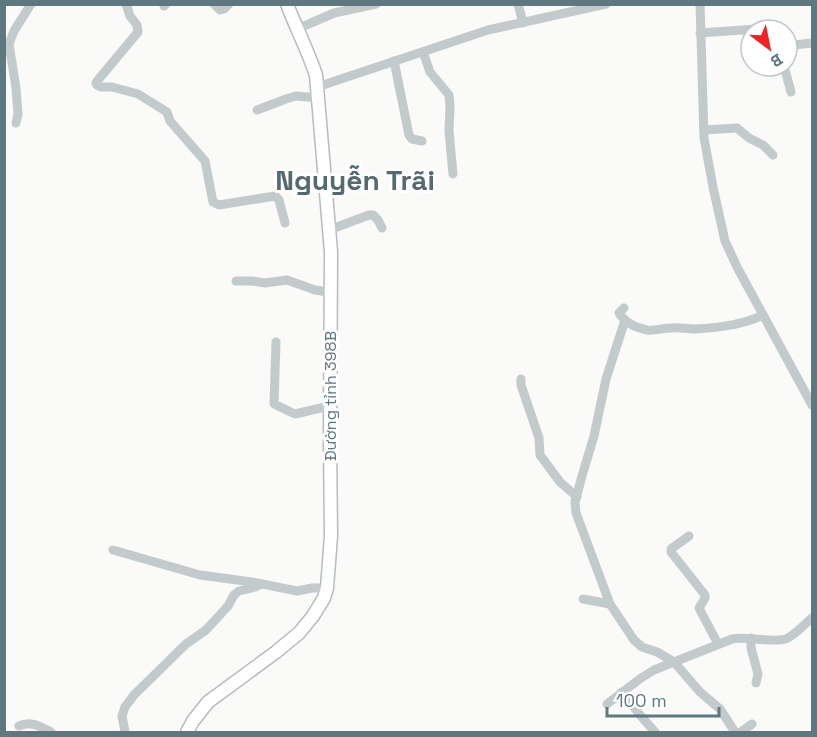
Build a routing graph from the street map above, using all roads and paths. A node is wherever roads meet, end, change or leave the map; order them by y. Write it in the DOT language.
graph roads {
  1 [pos="31,4"];
  2 [pos="126,4"];
  3 [pos="214,4"];
  4 [pos="229,4"];
  5 [pos="287,4"];
  6 [pos="376,4"];
  7 [pos="518,4"];
  8 [pos="606,4"];
  9 [pos="700,4"];
  10 [pos="523,23"];
  11 [pos="297,29"];
  12 [pos="739,30"];
  13 [pos="700,33"];
  14 [pos="423,52"];
  15 [pos="394,61"];
  16 [pos="787,78"];
  17 [pos="791,92"];
  18 [pos="318,93"];
  19 [pos="257,110"];
  20 [pos="16,123"];
  21 [pos="704,130"];
  22 [pos="422,141"];
  23 [pos="773,155"];
  24 [pos="453,174"];
  25 [pos="285,223"];
  26 [pos="382,228"];
  27 [pos="329,230"];
  28 [pos="236,281"];
  29 [pos="331,301"];
  30 [pos="624,308"];
  31 [pos="764,315"];
  32 [pos="625,320"];
  33 [pos="276,342"];
  34 [pos="521,379"];
  35 [pos="813,405"];
  36 [pos="330,416"];
  37 [pos="577,497"];
  38 [pos="689,536"];
  39 [pos="113,550"];
  40 [pos="261,584"];
  41 [pos="326,592"];
  42 [pos="583,599"];
  43 [pos="610,604"];
  44 [pos="813,618"];
  45 [pos="751,638"];
  46 [pos="718,644"];
  47 [pos="674,662"];
  48 [pos="756,683"];
  49 [pos="622,692"];
  50 [pos="607,704"];
  51 [pos="752,723"];
  52 [pos="20,726"];
  53 [pos="51,732"];
  54 [pos="125,732"];
  55 [pos="187,732"];
  56 [pos="655,732"];
  57 [pos="735,732"];
  58 [pos="741,732"];
  1 -- 20 [label="street"];
  2 -- 25 [label="street"];
  3 -- 4 [label="street"];
  5 -- 11 [label="main road, Đường tỉnh 398B"];
  6 -- 11 [label="street"];
  7 -- 10 [label="street"];
  8 -- 10 [label="street"];
  9 -- 13 [label="street"];
  10 -- 14 [label="street"];
  11 -- 18 [label="main road, Đường tỉnh 398B"];
  12 -- 13 [label="street"];
  13 -- 21 [label="street"];
  14 -- 15 [label="street"];
  14 -- 24 [label="street"];
  15 -- 18 [label="street"];
  15 -- 22 [label="street"];
  16 -- 17 [label="street"];
  18 -- 19 [label="street"];
  18 -- 27 [label="main road, Đường tỉnh 398B"];
  21 -- 23 [label="street"];
  21 -- 31 [label="street"];
  26 -- 27 [label="street"];
  27 -- 29 [label="main road, Đường tỉnh 398B"];
  28 -- 29 [label="street"];
  29 -- 36 [label="main road, Đường tỉnh 398B"];
  30 -- 32 [label="street"];
  31 -- 32 [label="street"];
  31 -- 35 [label="street"];
  32 -- 37 [label="street"];
  33 -- 36 [label="street"];
  34 -- 37 [label="street"];
  36 -- 41 [label="main road, Đường tỉnh 398B"];
  37 -- 43 [label="street"];
  38 -- 46 [label="street"];
  39 -- 40 [label="street"];
  40 -- 41 [label="street"];
  40 -- 54 [label="street"];
  41 -- 55 [label="main road, Đường tỉnh 398B"];
  42 -- 43 [label="street"];
  43 -- 47 [label="street"];
  44 -- 45 [label="street"];
  45 -- 46 [label="street"];
  45 -- 48 [label="street"];
  46 -- 47 [label="street"];
  47 -- 49 [label="street"];
  47 -- 57 [label="street"];
  49 -- 50 [label="street"];
  49 -- 56 [label="street"];
  51 -- 58 [label="street"];
  52 -- 53 [label="street"];
}
